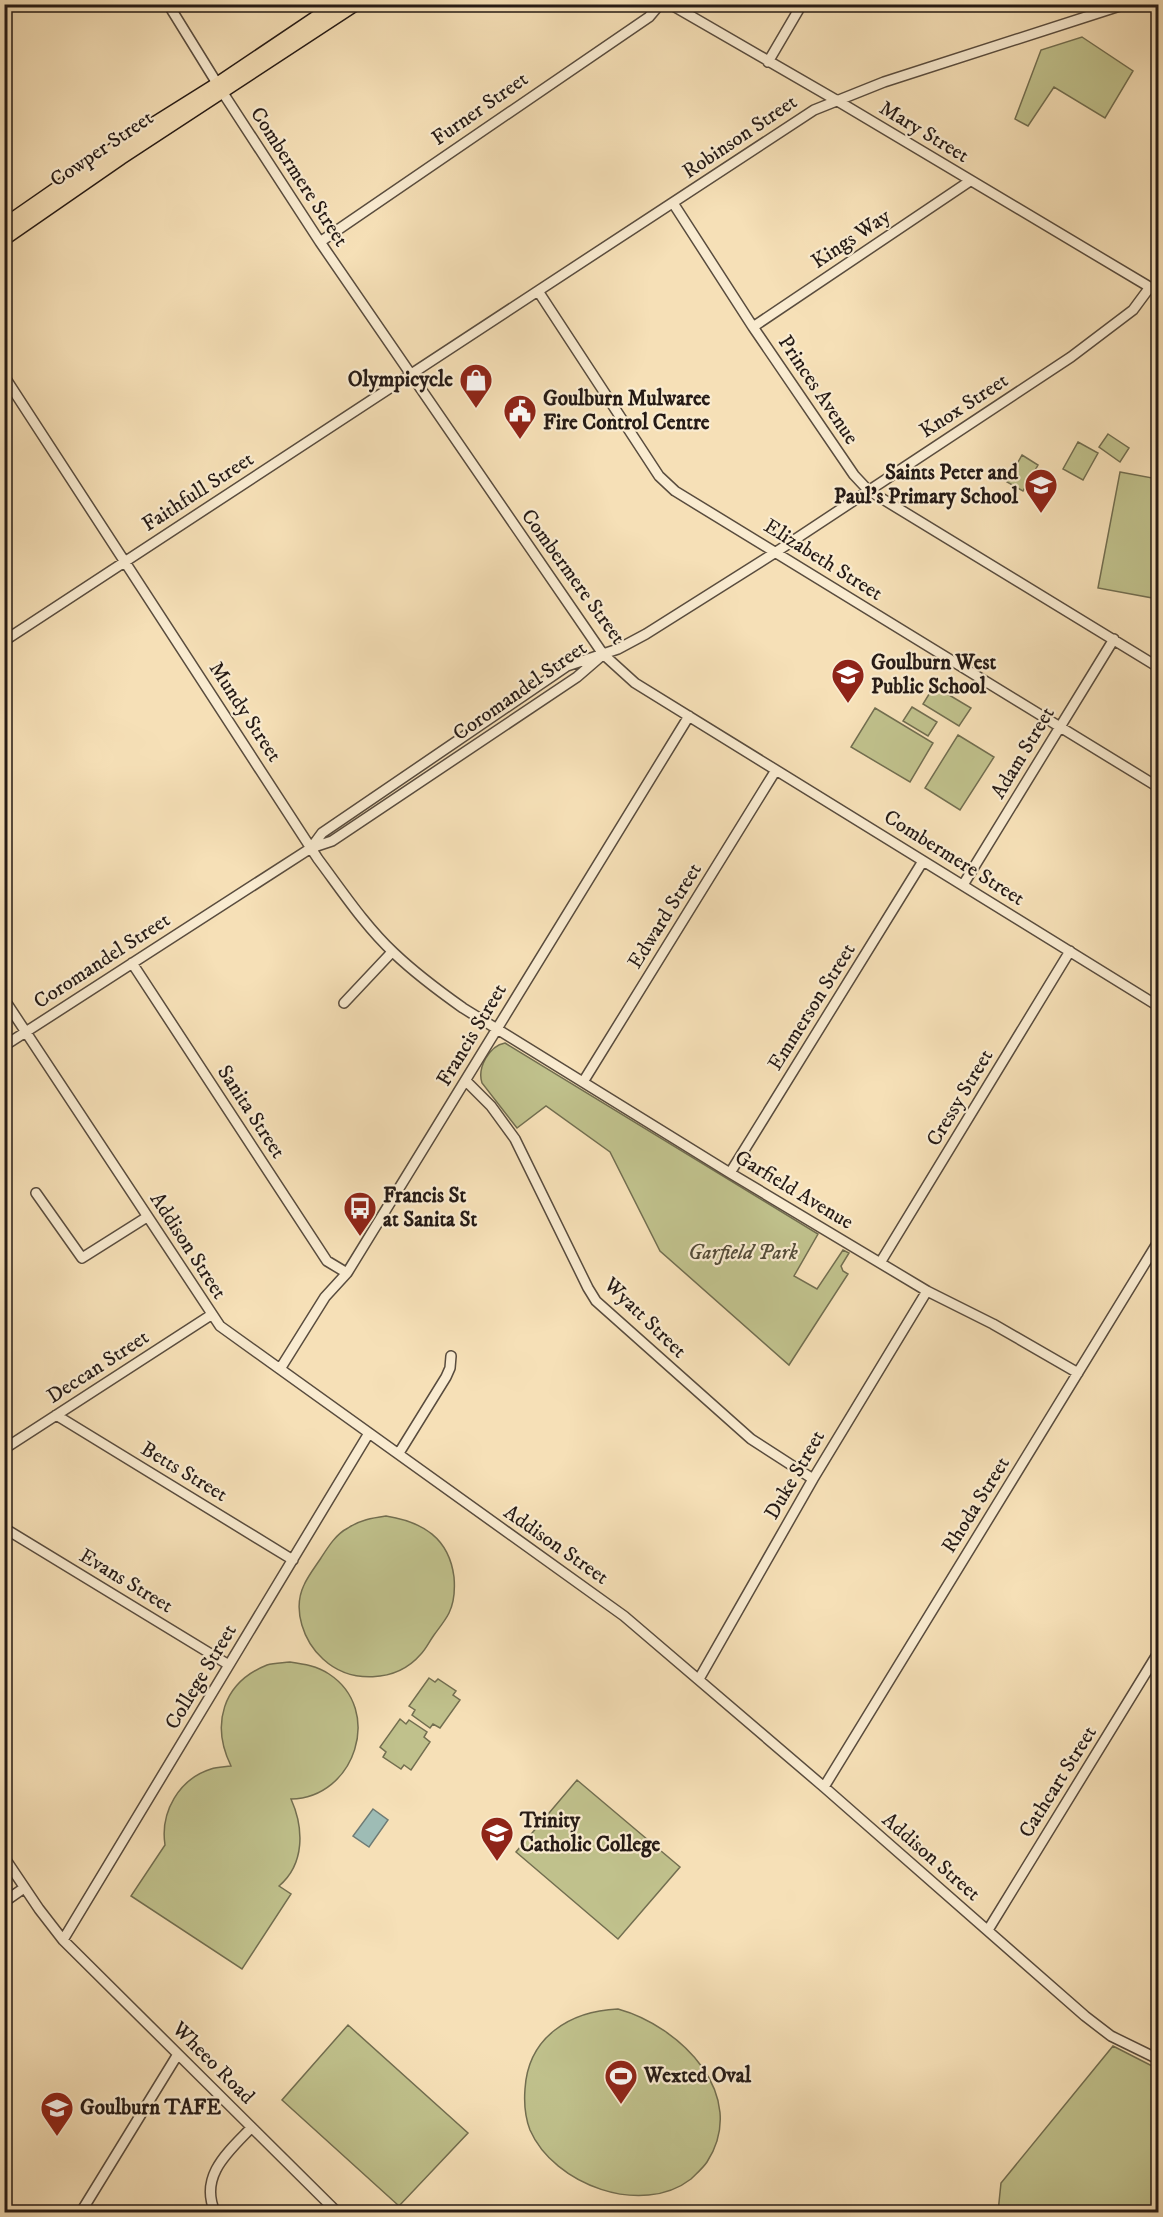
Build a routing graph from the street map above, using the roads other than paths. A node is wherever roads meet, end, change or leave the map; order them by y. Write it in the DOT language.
graph roads {
  1 [pos="168,4"];
  2 [pos="336,4"];
  3 [pos="356,4"];
  4 [pos="660,4"];
  5 [pos="670,4"];
  6 [pos="802,4"];
  7 [pos="1126,4"];
  8 [pos="768,62"];
  9 [pos="220,88"];
  10 [pos="836,100"];
  11 [pos="970,181"];
  12 [pos="673,203"];
  13 [pos="4,225"];
  14 [pos="4,238"];
  15 [pos="320,242"];
  16 [pos="1154,289"];
  17 [pos="538,291"];
  18 [pos="753,327"];
  19 [pos="411,374"];
  20 [pos="4,376"];
  21 [pos="868,490"];
  22 [pos="776,552"];
  23 [pos="126,561"];
  24 [pos="1113,639"];
  25 [pos="4,640"];
  26 [pos="603,654"];
  27 [pos="1158,667"];
  28 [pos="507,707"];
  29 [pos="689,716"];
  30 [pos="516,718"];
  31 [pos="1060,726"];
  32 [pos="444,750"];
  33 [pos="452,761"];
  34 [pos="776,770"];
  35 [pos="1158,787"];
  36 [pos="382,792"];
  37 [pos="390,803"];
  38 [pos="311,848"];
  39 [pos="923,861"];
  40 [pos="963,885"];
  41 [pos="1070,951"];
  42 [pos="392,952"];
  43 [pos="132,963"];
  44 [pos="4,999"];
  45 [pos="344,1003"];
  46 [pos="1158,1006"];
  47 [pos="496,1028"];
  48 [pos="26,1032"];
  49 [pos="4,1046"];
  50 [pos="466,1081"];
  51 [pos="584,1082"];
  52 [pos="730,1173"];
  53 [pos="36,1193"];
  54 [pos="147,1217"];
  55 [pos="1158,1242"];
  56 [pos="880,1263"];
  57 [pos="347,1273"];
  58 [pos="927,1291"];
  59 [pos="211,1315"];
  60 [pos="451,1356"];
  61 [pos="280,1369"];
  62 [pos="1078,1373"];
  63 [pos="56,1415"];
  64 [pos="369,1433"];
  65 [pos="5,1446"];
  66 [pos="399,1454"];
  67 [pos="813,1479"];
  68 [pos="4,1528"];
  69 [pos="293,1560"];
  70 [pos="1158,1653"];
  71 [pos="230,1665"];
  72 [pos="699,1679"];
  73 [pos="824,1787"];
  74 [pos="4,1857"];
  75 [pos="24,1888"];
  76 [pos="4,1902"];
  77 [pos="988,1930"];
  78 [pos="63,1940"];
  79 [pos="178,2054"];
  80 [pos="1158,2059"];
  81 [pos="251,2128"];
  82 [pos="81,2212"];
  83 [pos="215,2212"];
  84 [pos="337,2212"];
  1 -- 9 [label="street, Combermere Street"];
  2 -- 9 [label="main road"];
  3 -- 9 [label="main road"];
  4 -- 15 [label="street, Furner Street"];
  5 -- 8 [label="street, Mary Street"];
  6 -- 8 [label="street"];
  7 -- 10 [label="street, Robinson Street"];
  8 -- 10 [label="street, Mary Street"];
  9 -- 13 [label="main road, Cowper Street"];
  9 -- 14 [label="main road, Cowper Street"];
  9 -- 15 [label="street, Combermere Street"];
  10 -- 11 [label="street, Mary Street"];
  10 -- 12 [label="street, Robinson Street"];
  11 -- 16 [label="street, Mary Street"];
  11 -- 18 [label="street, Kings Way"];
  12 -- 17 [label="street, Robinson Street"];
  12 -- 18 [label="street, Princes Avenue"];
  15 -- 19 [label="street, Combermere Street"];
  16 -- 21 [label="street, Knox Street"];
  17 -- 19 [label="street, Robinson Street"];
  17 -- 22 [label="street, Elizabeth Street"];
  18 -- 21 [label="street, Princes Avenue"];
  19 -- 23 [label="street, Faithfull Street"];
  19 -- 26 [label="street, Combermere Street"];
  20 -- 23 [label="street, Mundy Street"];
  21 -- 22 [label="street, Knox Street"];
  21 -- 24 [label="street, Princes Avenue"];
  22 -- 26 [label="street, Knox Street"];
  22 -- 31 [label="street, Elizabeth Street"];
  23 -- 25 [label="street, Faithfull Street"];
  23 -- 38 [label="street, Mundy Street"];
  24 -- 27 [label="street, Princes Avenue"];
  24 -- 31 [label="street, Adam Street"];
  26 -- 28 [label="street, Coromandel Street"];
  26 -- 29 [label="street, Combermere Street"];
  26 -- 30 [label="street, Coromandel Street"];
  28 -- 30 [label="street"];
  28 -- 32 [label="street, Coromandel Street"];
  29 -- 34 [label="street, Combermere Street"];
  29 -- 47 [label="street, Francis Street"];
  30 -- 33 [label="street, Coromandel Street"];
  31 -- 35 [label="street, Elizabeth Street"];
  31 -- 40 [label="street, Adam Street"];
  32 -- 33 [label="street"];
  32 -- 36 [label="street, Coromandel Street"];
  33 -- 37 [label="street, Coromandel Street"];
  34 -- 39 [label="street, Combermere Street"];
  34 -- 51 [label="street, Edward Street"];
  36 -- 37 [label="street"];
  36 -- 38 [label="street, Coromandel Street"];
  37 -- 38 [label="street, Coromandel Street"];
  38 -- 42 [label="street, Mundy Street"];
  38 -- 43 [label="street, Coromandel Street"];
  39 -- 40 [label="street, Combermere Street"];
  39 -- 52 [label="street, Emmerson Street"];
  40 -- 41 [label="street, Combermere Street"];
  41 -- 46 [label="street, Combermere Street"];
  41 -- 56 [label="street, Cressy Street"];
  42 -- 45 [label="street"];
  42 -- 47 [label="street, Mundy Street"];
  43 -- 48 [label="street, Coromandel Street"];
  43 -- 57 [label="street, Sanita Street"];
  44 -- 48 [label="street, Addison Street"];
  47 -- 50 [label="street, Francis Street"];
  47 -- 51 [label="street, Garfield Avenue"];
  48 -- 49 [label="street, Coromandel Street"];
  48 -- 54 [label="street, Addison Street"];
  50 -- 57 [label="street, Francis Street"];
  50 -- 67 [label="street, Wyatt Street"];
  51 -- 52 [label="street, Garfield Avenue"];
  52 -- 56 [label="street, Garfield Avenue"];
  53 -- 54 [label="street"];
  54 -- 59 [label="street, Addison Street"];
  55 -- 62 [label="street, Rhoda Street"];
  56 -- 58 [label="street, Garfield Avenue"];
  57 -- 61 [label="street, Francis Street"];
  58 -- 62 [label="street, Garfield Avenue"];
  58 -- 67 [label="street, Duke Street"];
  59 -- 61 [label="street, Addison Street"];
  59 -- 63 [label="street, Deccan Street"];
  60 -- 66 [label="street"];
  61 -- 64 [label="street, Addison Street"];
  62 -- 73 [label="street, Rhoda Street"];
  63 -- 65 [label="street, Deccan Street"];
  63 -- 69 [label="street, Betts Street"];
  64 -- 66 [label="street, Addison Street"];
  64 -- 69 [label="street, College Street"];
  66 -- 72 [label="street, Addison Street"];
  67 -- 72 [label="street, Duke Street"];
  68 -- 71 [label="street, Evans Street"];
  69 -- 71 [label="street, College Street"];
  70 -- 77 [label="street, Cathcart Street"];
  71 -- 78 [label="street, College Street"];
  72 -- 73 [label="street, Addison Street"];
  73 -- 77 [label="street, Addison Street"];
  74 -- 75 [label="street, Wheeo Road"];
  75 -- 76 [label="street"];
  75 -- 78 [label="street, Wheeo Road"];
  77 -- 80 [label="street, Addison Street"];
  78 -- 79 [label="street, Wheeo Road"];
  79 -- 81 [label="street, Wheeo Road"];
  79 -- 82 [label="street"];
  81 -- 83 [label="street"];
  81 -- 84 [label="street, Wheeo Road"];
}
